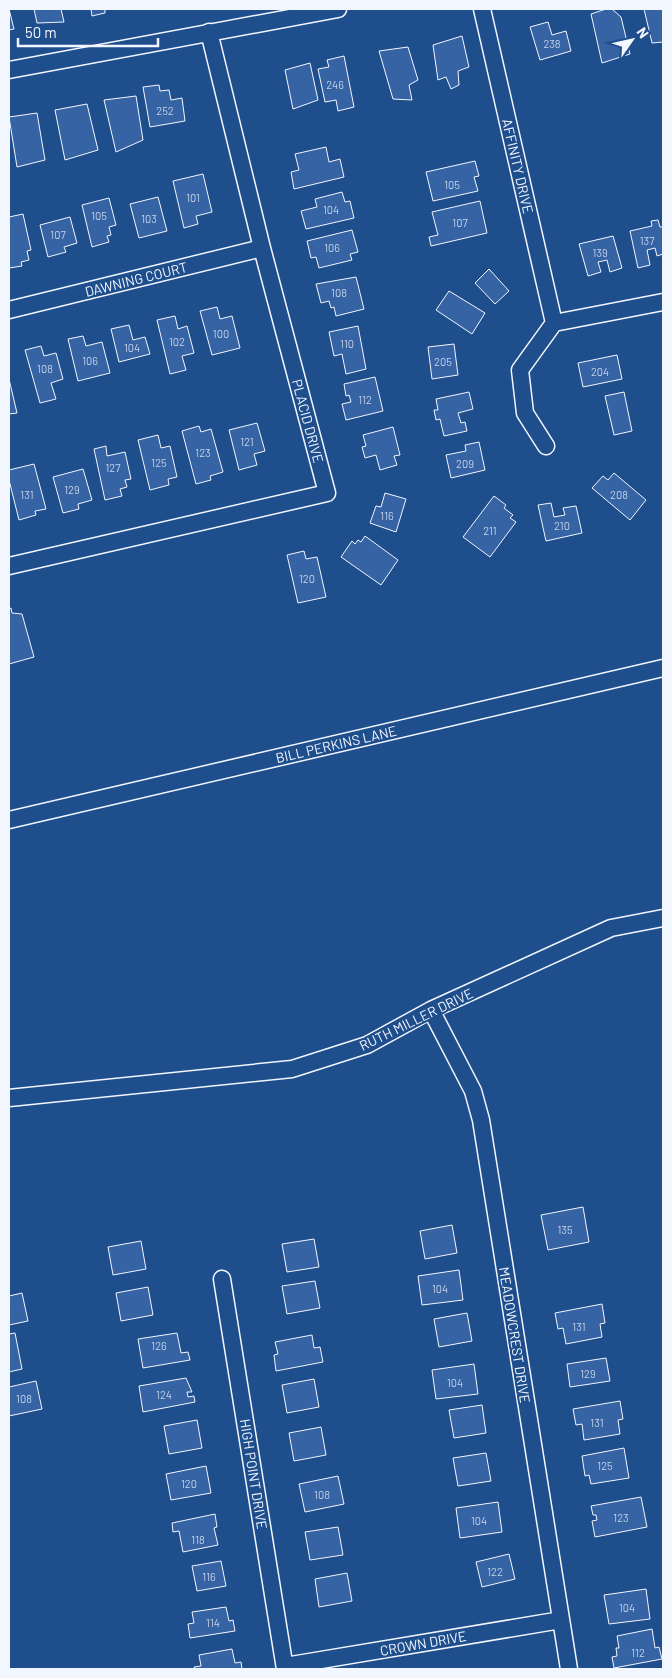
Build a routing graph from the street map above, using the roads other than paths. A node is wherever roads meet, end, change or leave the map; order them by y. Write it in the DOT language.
graph roads {
  1 [pos="338,9"];
  2 [pos="482,9"];
  3 [pos="209,32"];
  4 [pos="9,70"];
  5 [pos="262,248"];
  6 [pos="663,302"];
  7 [pos="9,310"];
  8 [pos="554,322"];
  9 [pos="546,446"];
  10 [pos="9,566"];
  11 [pos="663,668"];
  12 [pos="9,820"];
  13 [pos="663,918"];
  14 [pos="431,1010"];
  15 [pos="9,1098"];
  16 [pos="222,1280"];
  17 [pos="561,1620"];
  18 [pos="285,1668"];
  19 [pos="569,1669"];
  1 -- 3 [label="street"];
  2 -- 8 [label="street, AFFINITY DRIVE"];
  3 -- 4 [label="street"];
  3 -- 5 [label="street, PLACID DRIVE"];
  5 -- 7 [label="street, DAWNING COURT"];
  5 -- 10 [label="street, PLACID DRIVE"];
  6 -- 8 [label="street"];
  8 -- 9 [label="street"];
  11 -- 12 [label="street, BILL PERKINS LANE"];
  13 -- 14 [label="street, RUTH MILLER DRIVE"];
  14 -- 15 [label="street, RUTH MILLER DRIVE"];
  14 -- 17 [label="street, MEADOWCREST DRIVE"];
  16 -- 18 [label="street, HIGH POINT DRIVE"];
  17 -- 18 [label="street, CROWN DRIVE"];
  17 -- 19 [label="street, MEADOWCREST DRIVE"];
}
